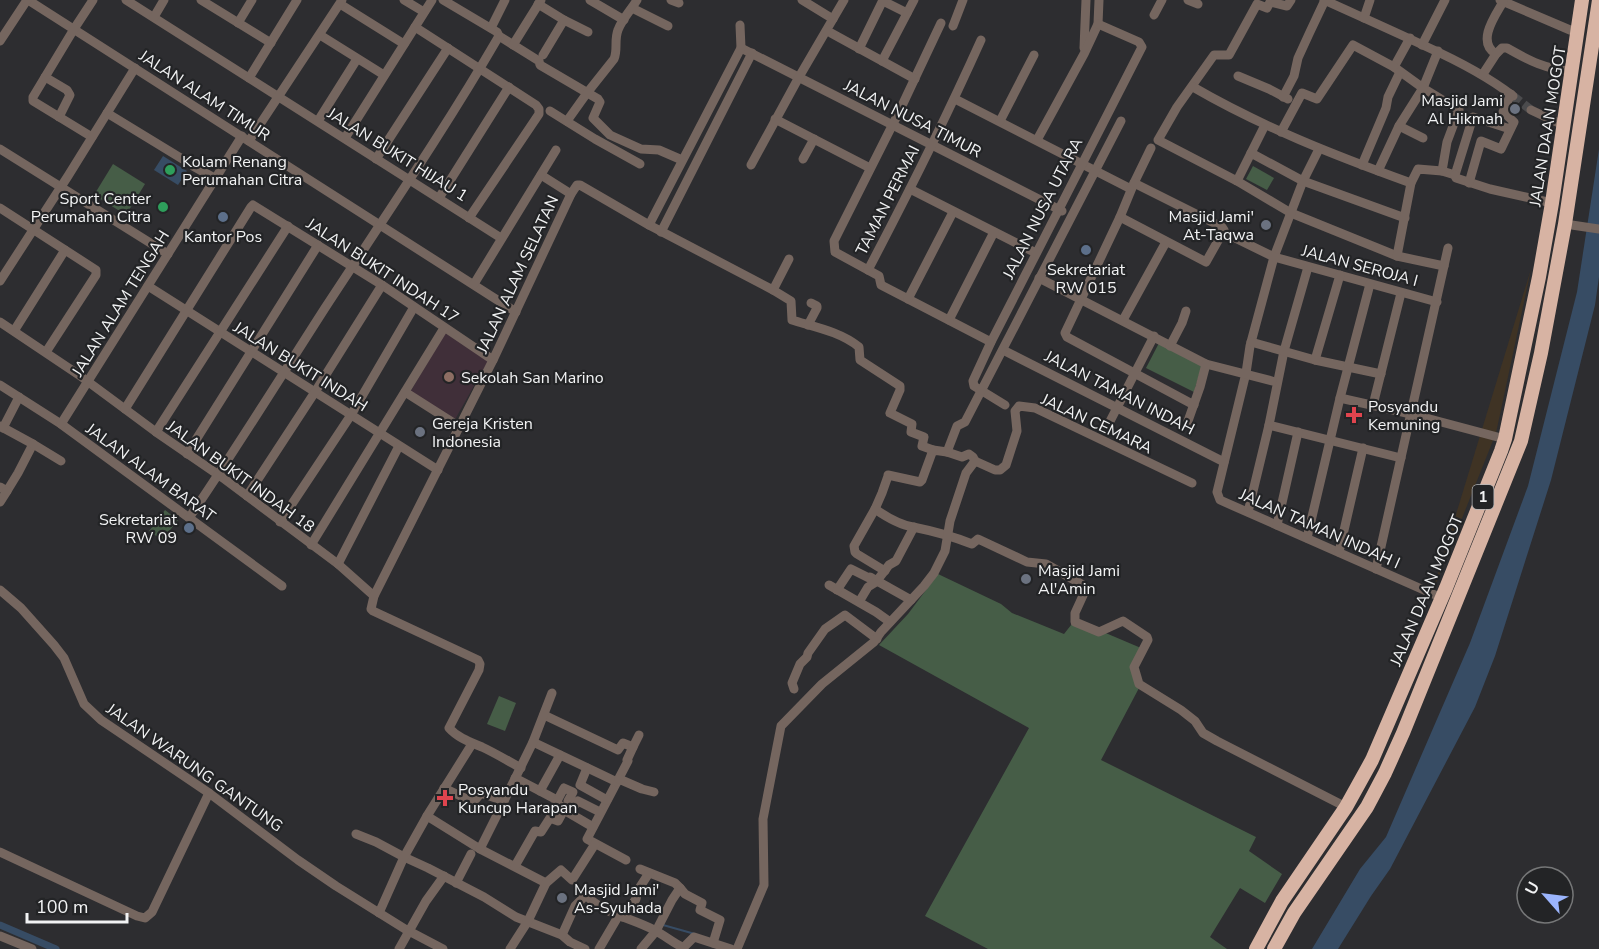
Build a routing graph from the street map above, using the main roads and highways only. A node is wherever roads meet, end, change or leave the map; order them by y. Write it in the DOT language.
graph roads {
  1 [pos="1582,3"];
  2 [pos="1598,4"];
  3 [pos="1323,842"];
  4 [pos="1336,851"];
  5 [pos="1306,865"];
  6 [pos="1319,876"];
  7 [pos="1256,949"];
  8 [pos="1274,949"];
  1 -- 2 [label="highway"];
  1 -- 3 [label="highway, JALAN DAAN MOGOT / 1"];
  2 -- 4 [label="highway, JALAN DAAN MOGOT / 1"];
  3 -- 4 [label="highway"];
  3 -- 5 [label="highway, JALAN DAAN MOGOT / 1"];
  4 -- 6 [label="highway, JALAN DAAN MOGOT / 1"];
  5 -- 6 [label="highway"];
  5 -- 7 [label="highway, JALAN DAAN MOGOT / 1"];
  6 -- 8 [label="highway, JALAN DAAN MOGOT / 1"];
}
